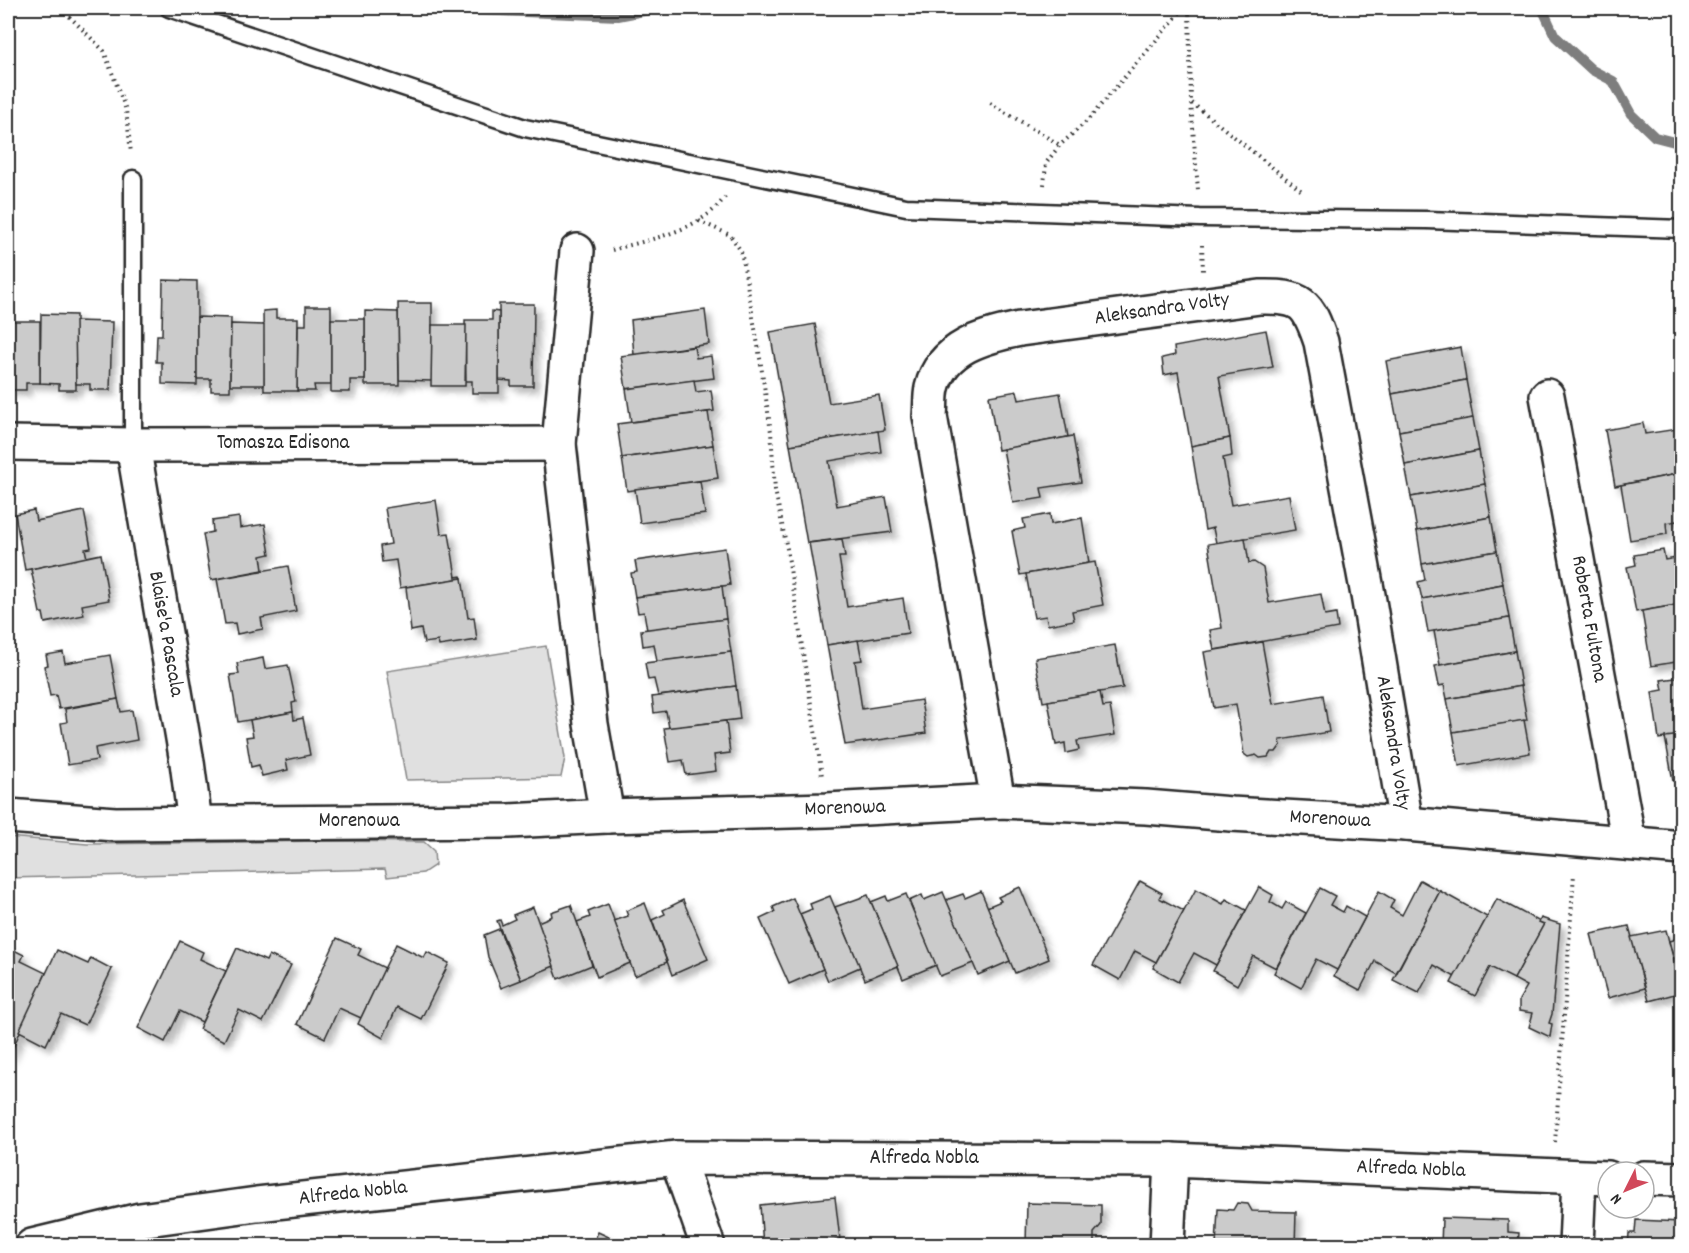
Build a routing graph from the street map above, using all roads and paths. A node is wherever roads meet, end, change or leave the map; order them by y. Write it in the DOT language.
graph roads {
  1 [pos="61,8"];
  2 [pos="169,8"];
  3 [pos="1184,8"];
  4 [pos="1189,8"];
  5 [pos="990,103"];
  6 [pos="1191,103"];
  7 [pos="1060,145"];
  8 [pos="134,178"];
  9 [pos="724,200"];
  10 [pos="1029,212"];
  11 [pos="1200,218"];
  12 [pos="1341,219"];
  13 [pos="699,221"];
  14 [pos="1682,229"];
  15 [pos="578,251"];
  16 [pos="1205,304"];
  17 [pos="1547,396"];
  18 [pos="8,443"];
  19 [pos="559,444"];
  20 [pos="133,445"];
  21 [pos="822,776"];
  22 [pos="998,801"];
  23 [pos="8,816"];
  24 [pos="607,816"];
  25 [pos="195,823"];
  26 [pos="1406,824"];
  27 [pos="1629,843"];
  28 [pos="1682,848"];
  29 [pos="1563,873"];
  30 [pos="1574,874"];
  31 [pos="1584,875"];
  32 [pos="678,1158"];
  33 [pos="1171,1160"];
  34 [pos="1580,1177"];
  35 [pos="1656,1178"];
  36 [pos="1682,1179"];
  37 [pos="32,1245"];
  38 [pos="708,1245"];
  39 [pos="1167,1245"];
  40 [pos="1576,1245"];
  1 -- 8 [label="path"];
  2 -- 10 [label="lane"];
  3 -- 7 [label="path"];
  4 -- 6 [label="path"];
  5 -- 7 [label="path"];
  6 -- 11 [label="path"];
  6 -- 12 [label="path"];
  7 -- 10 [label="path"];
  8 -- 20 [label="lane"];
  9 -- 13 [label="path"];
  10 -- 11 [label="lane"];
  11 -- 12 [label="lane"];
  11 -- 16 [label="path"];
  12 -- 14 [label="lane"];
  13 -- 15 [label="path"];
  13 -- 21 [label="path"];
  15 -- 19 [label="street"];
  16 -- 22 [label="street, Aleksandra Volty"];
  16 -- 26 [label="street, Aleksandra Volty"];
  17 -- 27 [label="street, Roberta Fultona"];
  18 -- 20 [label="street, Tomasza Edisona"];
  19 -- 20 [label="street, Tomasza Edisona"];
  19 -- 24 [label="street"];
  20 -- 25 [label="street, Blaise'a Pascala"];
  22 -- 24 [label="street, Morenowa"];
  22 -- 26 [label="street, Morenowa"];
  23 -- 25 [label="street, Morenowa"];
  24 -- 25 [label="street, Morenowa"];
  26 -- 27 [label="street, Morenowa"];
  27 -- 28 [label="street, Morenowa"];
  29 -- 30 [label="path"];
  30 -- 31 [label="path"];
  30 -- 34 [label="path"];
  32 -- 33 [label="street, Alfreda Nobla"];
  32 -- 37 [label="street, Alfreda Nobla"];
  32 -- 38 [label="street"];
  33 -- 34 [label="street, Alfreda Nobla"];
  33 -- 39 [label="street"];
  34 -- 40 [label="street"];
  35 -- 36 [label="street"];
}
